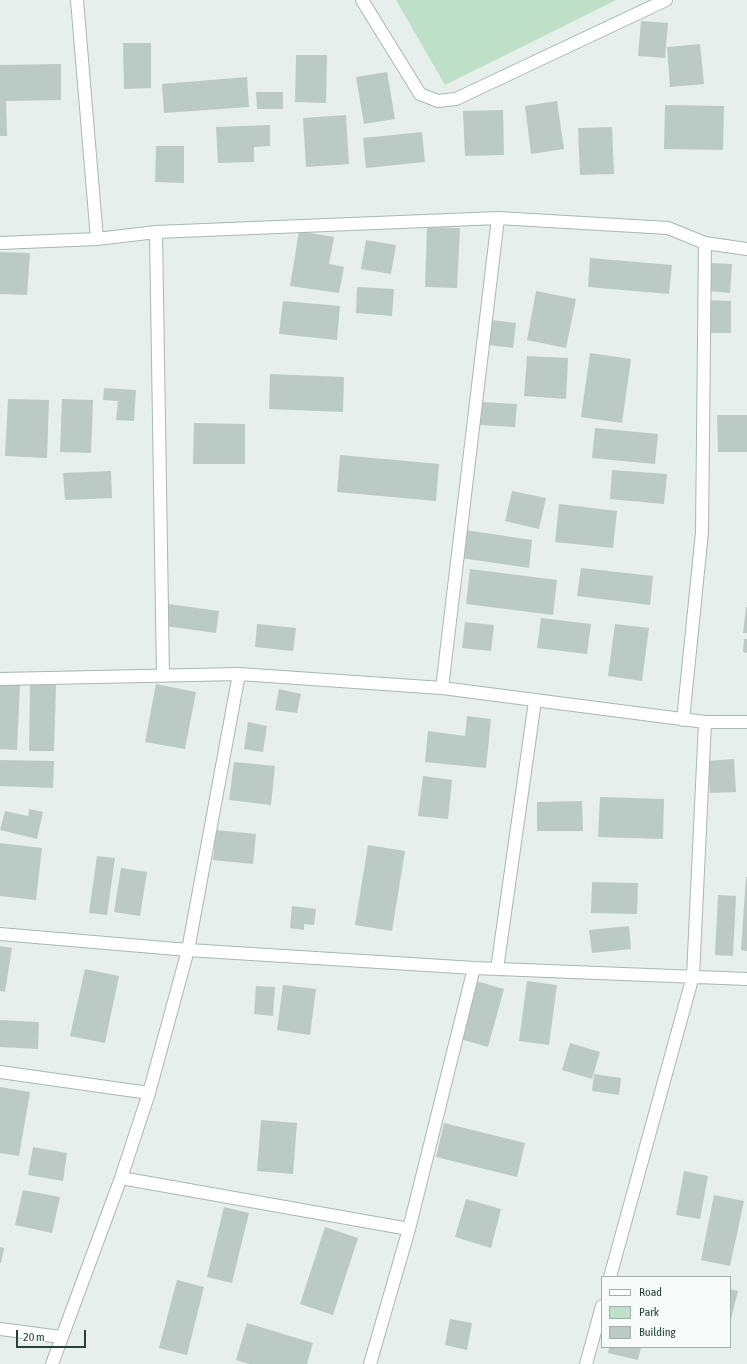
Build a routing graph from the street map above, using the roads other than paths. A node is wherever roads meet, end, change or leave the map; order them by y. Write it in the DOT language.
graph roads {
  1 [pos="77,0"];
  2 [pos="362,0"];
  3 [pos="666,0"];
  4 [pos="498,218"];
  5 [pos="156,232"];
  6 [pos="97,239"];
  7 [pos="0,242"];
  8 [pos="705,243"];
  9 [pos="747,250"];
  10 [pos="239,674"];
  11 [pos="163,676"];
  12 [pos="0,679"];
  13 [pos="442,688"];
  14 [pos="535,701"];
  15 [pos="683,720"];
  16 [pos="705,722"];
  17 [pos="747,722"];
  18 [pos="0,934"];
  19 [pos="188,950"];
  20 [pos="474,968"];
  21 [pos="497,969"];
  22 [pos="693,976"];
  23 [pos="747,979"];
  24 [pos="0,1072"];
  25 [pos="149,1093"];
  26 [pos="122,1178"];
  27 [pos="409,1229"];
  28 [pos="610,1276"];
  29 [pos="601,1310"];
  30 [pos="0,1329"];
  31 [pos="61,1337"];
  32 [pos="52,1364"];
  33 [pos="370,1364"];
  34 [pos="586,1364"];
  1 -- 6 [label="street"];
  2 -- 3 [label="street"];
  4 -- 5 [label="street"];
  4 -- 8 [label="street"];
  4 -- 13 [label="street"];
  5 -- 6 [label="street"];
  5 -- 11 [label="street"];
  6 -- 7 [label="street"];
  8 -- 9 [label="street"];
  8 -- 15 [label="street"];
  10 -- 11 [label="street"];
  10 -- 13 [label="street"];
  10 -- 19 [label="street"];
  11 -- 12 [label="street"];
  13 -- 14 [label="street"];
  14 -- 15 [label="street"];
  14 -- 21 [label="street"];
  15 -- 16 [label="street"];
  16 -- 17 [label="street"];
  16 -- 22 [label="street"];
  18 -- 19 [label="street"];
  19 -- 20 [label="street"];
  19 -- 25 [label="street"];
  20 -- 21 [label="street"];
  20 -- 27 [label="street"];
  21 -- 22 [label="street"];
  22 -- 23 [label="street"];
  22 -- 28 [label="street"];
  24 -- 25 [label="street"];
  25 -- 26 [label="street"];
  26 -- 27 [label="street"];
  26 -- 31 [label="street"];
  27 -- 33 [label="street"];
  29 -- 34 [label="street"];
  30 -- 31 [label="street"];
  31 -- 32 [label="street"];
}
